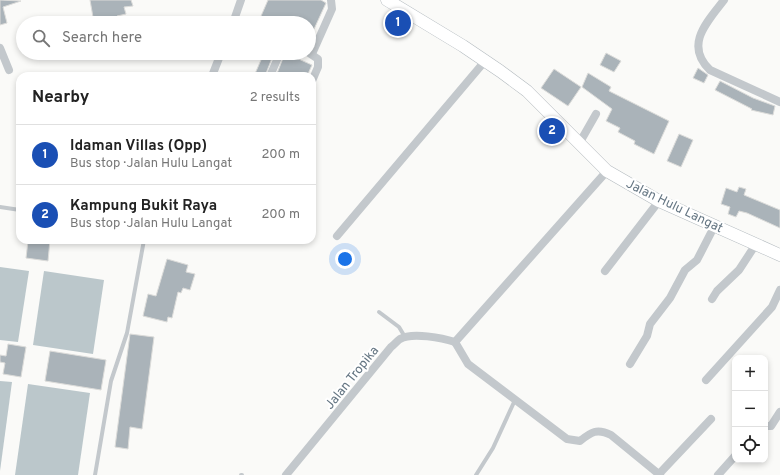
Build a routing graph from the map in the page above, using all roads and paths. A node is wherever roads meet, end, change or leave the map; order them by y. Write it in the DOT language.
graph roads {
  1 [pos="242,0"];
  2 [pos="331,0"];
  3 [pos="387,0"];
  4 [pos="724,0"];
  5 [pos="238,16"];
  6 [pos="316,41"];
  7 [pos="0,48"];
  8 [pos="316,58"];
  9 [pos="218,60"];
  10 [pos="277,60"];
  11 [pos="485,61"];
  12 [pos="9,70"];
  13 [pos="214,72"];
  14 [pos="272,72"];
  15 [pos="316,72"];
  16 [pos="780,102"];
  17 [pos="596,114"];
  18 [pos="580,142"];
  19 [pos="607,171"];
  20 [pos="660,201"];
  21 [pos="0,207"];
  22 [pos="16,209"];
  23 [pos="715,225"];
  24 [pos="337,236"];
  25 [pos="143,244"];
  26 [pos="756,244"];
  27 [pos="780,255"];
  28 [pos="605,271"];
  29 [pos="780,290"];
  30 [pos="712,299"];
  31 [pos="379,312"];
  32 [pos="405,337"];
  33 [pos="456,342"];
  34 [pos="630,364"];
  35 [pos="706,380"];
  36 [pos="515,400"];
  37 [pos="780,412"];
  38 [pos="711,419"];
  39 [pos="768,426"];
  40 [pos="732,459"];
  41 [pos="95,475"];
  42 [pos="286,475"];
  43 [pos="476,475"];
  44 [pos="659,475"];
  45 [pos="718,475"];
  1 -- 5 [label="street"];
  2 -- 6 [label="street"];
  3 -- 11 [label="main road, Jalan Hulu Langat"];
  4 -- 16 [label="street"];
  7 -- 12 [label="street"];
  8 -- 15 [label="street"];
  9 -- 13 [label="street"];
  10 -- 14 [label="street"];
  11 -- 18 [label="main road, Jalan Hulu Langat"];
  11 -- 24 [label="street"];
  17 -- 18 [label="street"];
  18 -- 19 [label="main road, Jalan Hulu Langat"];
  19 -- 20 [label="main road, Jalan Hulu Langat"];
  19 -- 33 [label="street"];
  20 -- 23 [label="main road, Jalan Hulu Langat"];
  20 -- 28 [label="street"];
  21 -- 22 [label="lane"];
  23 -- 26 [label="main road, Jalan Hulu Langat"];
  23 -- 34 [label="street"];
  25 -- 41 [label="lane"];
  26 -- 27 [label="main road, Jalan Hulu Langat"];
  26 -- 30 [label="street"];
  29 -- 35 [label="street"];
  31 -- 32 [label="lane"];
  32 -- 33 [label="street"];
  32 -- 42 [label="street, Jalan Tropika"];
  33 -- 36 [label="street"];
  36 -- 43 [label="lane"];
  36 -- 44 [label="street"];
  37 -- 39 [label="street"];
  38 -- 44 [label="street"];
  40 -- 45 [label="street"];
}
